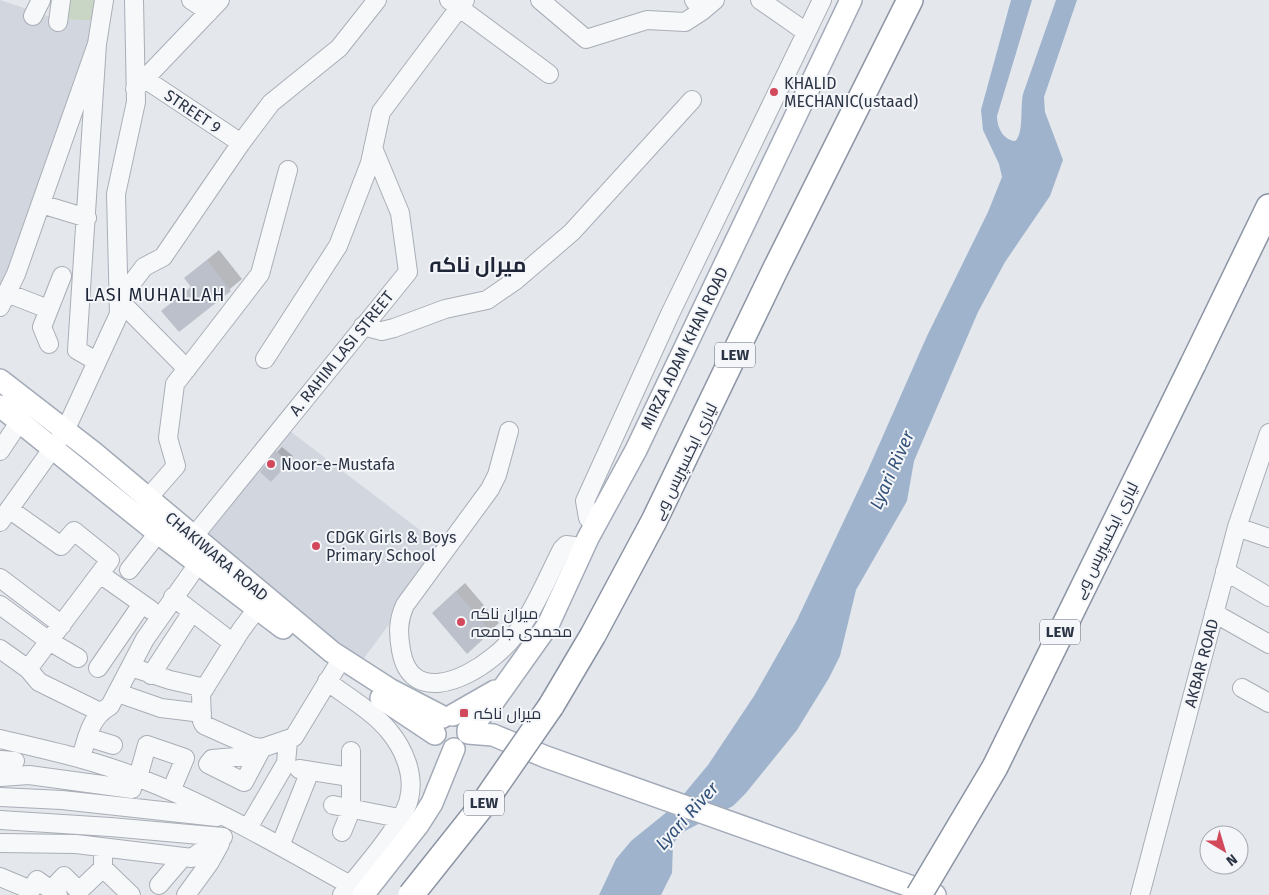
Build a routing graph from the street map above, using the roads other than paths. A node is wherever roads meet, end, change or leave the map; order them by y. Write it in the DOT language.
graph roads {
  1 [pos="40,0"];
  2 [pos="61,0"];
  3 [pos="104,0"];
  4 [pos="134,0"];
  5 [pos="191,0"];
  6 [pos="377,0"];
  7 [pos="540,0"];
  8 [pos="760,0"];
  9 [pos="822,0"];
  10 [pos="850,0"];
  11 [pos="910,0"];
  12 [pos="458,3"];
  13 [pos="703,4"];
  14 [pos="215,6"];
  15 [pos="34,16"];
  16 [pos="58,22"];
  17 [pos="806,32"];
  18 [pos="97,44"];
  19 [pos="549,74"];
  20 [pos="140,84"];
  21 [pos="692,100"];
  22 [pos="241,143"];
  23 [pos="373,148"];
  24 [pos="288,170"];
  25 [pos="41,204"];
  26 [pos="1269,206"];
  27 [pos="87,218"];
  28 [pos="62,276"];
  29 [pos="4,300"];
  30 [pos="119,300"];
  31 [pos="48,309"];
  32 [pos="363,326"];
  33 [pos="49,344"];
  34 [pos="265,359"];
  35 [pos="96,361"];
  36 [pos="187,369"];
  37 [pos="0,380"];
  38 [pos="0,406"];
  39 [pos="20,421"];
  40 [pos="65,431"];
  41 [pos="509,431"];
  42 [pos="1269,433"];
  43 [pos="54,449"];
  44 [pos="0,451"];
  45 [pos="1261,482"];
  46 [pos="148,498"];
  47 [pos="2,517"];
  48 [pos="596,524"];
  49 [pos="1237,527"];
  50 [pos="158,533"];
  51 [pos="1269,538"];
  52 [pos="200,550"];
  53 [pos="583,551"];
  54 [pos="129,570"];
  55 [pos="1225,571"];
  56 [pos="100,574"];
  57 [pos="0,578"];
  58 [pos="1269,596"];
  59 [pos="173,597"];
  60 [pos="261,603"];
  61 [pos="142,604"];
  62 [pos="0,605"];
  63 [pos="192,612"];
  64 [pos="1214,612"];
  65 [pos="160,616"];
  66 [pos="62,625"];
  67 [pos="49,641"];
  68 [pos="233,643"];
  69 [pos="1269,644"];
  70 [pos="0,650"];
  71 [pos="78,658"];
  72 [pos="130,666"];
  73 [pos="98,668"];
  74 [pos="28,669"];
  75 [pos="334,669"];
  76 [pos="151,675"];
  77 [pos="502,687"];
  78 [pos="205,688"];
  79 [pos="1242,688"];
  80 [pos="118,693"];
  81 [pos="1269,703"];
  82 [pos="100,712"];
  83 [pos="202,713"];
  84 [pos="443,722"];
  85 [pos="87,736"];
  86 [pos="464,737"];
  87 [pos="0,740"];
  88 [pos="288,741"];
  89 [pos="113,745"];
  90 [pos="351,751"];
  91 [pos="81,758"];
  92 [pos="286,763"];
  93 [pos="310,771"];
  94 [pos="136,776"];
  95 [pos="0,777"];
  96 [pos="350,777"];
  97 [pos="171,791"];
  98 [pos="0,797"];
  99 [pos="333,805"];
  100 [pos="351,810"];
  101 [pos="232,818"];
  102 [pos="399,818"];
  103 [pos="0,820"];
  104 [pos="248,828"];
  105 [pos="342,832"];
  106 [pos="223,837"];
  107 [pos="0,843"];
  108 [pos="280,846"];
  109 [pos="103,848"];
  110 [pos="215,854"];
  111 [pos="183,857"];
  112 [pos="103,868"];
  113 [pos="0,877"];
  114 [pos="159,885"];
  115 [pos="914,891"];
  116 [pos="55,892"];
  117 [pos="351,892"];
  118 [pos="127,893"];
  119 [pos="186,895"];
  120 [pos="411,895"];
  121 [pos="935,895"];
  122 [pos="1140,895"];
  1 -- 15 [label="street"];
  2 -- 16 [label="street"];
  3 -- 18 [label="street"];
  4 -- 20 [label="street"];
  5 -- 14 [label="street"];
  6 -- 22 [label="street"];
  7 -- 13 [label="street"];
  8 -- 17 [label="street"];
  9 -- 17 [label="street"];
  10 -- 48 [label="main road, MIRZA ADAM KHAN ROAD"];
  11 -- 120 [label="highway, لیاری ایکسپریس وے / LEW, bridge"];
  12 -- 19 [label="street"];
  12 -- 23 [label="street"];
  14 -- 20 [label="street"];
  17 -- 48 [label="street"];
  18 -- 25 [label="street"];
  18 -- 27 [label="street"];
  20 -- 22 [label="street, STREET 9"];
  20 -- 30 [label="street"];
  21 -- 32 [label="street"];
  22 -- 30 [label="street"];
  23 -- 32 [label="street, A. RAHIM LASI STREET"];
  23 -- 34 [label="street"];
  24 -- 36 [label="street"];
  25 -- 27 [label="street"];
  25 -- 29 [label="street"];
  26 -- 115 [label="highway, لیاری ایکسپریس وے / LEW, bridge"];
  27 -- 35 [label="street"];
  28 -- 31 [label="street"];
  29 -- 31 [label="street"];
  30 -- 35 [label="street"];
  30 -- 36 [label="street"];
  31 -- 33 [label="street"];
  32 -- 52 [label="street, A. RAHIM LASI STREET"];
  35 -- 40 [label="street"];
  36 -- 46 [label="street"];
  37 -- 40 [label="main road, CHAKIWARA ROAD"];
  38 -- 39 [label="main road, CHAKIWARA ROAD"];
  39 -- 43 [label="main road, CHAKIWARA ROAD"];
  39 -- 44 [label="street"];
  40 -- 43 [label="street"];
  40 -- 46 [label="main road, CHAKIWARA ROAD"];
  41 -- 53 [label="street"];
  42 -- 45 [label="street, AKBAR ROAD"];
  43 -- 47 [label="street"];
  43 -- 50 [label="main road, CHAKIWARA ROAD"];
  45 -- 49 [label="street, AKBAR ROAD"];
  46 -- 52 [label="main road, CHAKIWARA ROAD"];
  47 -- 56 [label="street"];
  48 -- 53 [label="main road, MIRZA ADAM KHAN ROAD"];
  49 -- 51 [label="street"];
  49 -- 55 [label="street, AKBAR ROAD"];
  50 -- 52 [label="main road, CHAKIWARA ROAD"];
  50 -- 54 [label="street"];
  52 -- 59 [label="street, A. RAHIM LASI STREET"];
  52 -- 60 [label="main road, CHAKIWARA ROAD"];
  53 -- 77 [label="main road, MIRZA ADAM KHAN ROAD"];
  55 -- 58 [label="street"];
  55 -- 64 [label="street, AKBAR ROAD"];
  56 -- 61 [label="street"];
  56 -- 66 [label="street"];
  57 -- 66 [label="street"];
  59 -- 63 [label="street"];
  59 -- 65 [label="street, A. RAHIM LASI STREET"];
  60 -- 68 [label="street"];
  60 -- 75 [label="main road, CHAKIWARA ROAD"];
  61 -- 65 [label="street"];
  61 -- 73 [label="street"];
  62 -- 67 [label="street"];
  63 -- 68 [label="street"];
  63 -- 76 [label="street"];
  64 -- 69 [label="street"];
  64 -- 122 [label="street, AKBAR ROAD"];
  65 -- 72 [label="street, A. RAHIM LASI STREET"];
  66 -- 67 [label="street"];
  67 -- 71 [label="street"];
  67 -- 74 [label="street"];
  68 -- 78 [label="street"];
  70 -- 74 [label="street"];
  72 -- 76 [label="street"];
  72 -- 80 [label="street, A. RAHIM LASI STREET"];
  74 -- 82 [label="street"];
  75 -- 84 [label="main road, CHAKIWARA ROAD"];
  75 -- 88 [label="street"];
  75 -- 102 [label="street"];
  76 -- 78 [label="street"];
  77 -- 84 [label="main road, MIRZA ADAM KHAN ROAD"];
  77 -- 86 [label="main road, MIRZA ADAM KHAN ROAD"];
  78 -- 83 [label="street"];
  79 -- 81 [label="street"];
  80 -- 82 [label="street, A. RAHIM LASI STREET"];
  80 -- 83 [label="street"];
  82 -- 85 [label="street, A. RAHIM LASI STREET"];
  83 -- 88 [label="street"];
  84 -- 86 [label="main road"];
  84 -- 86 [label="main road"];
  85 -- 89 [label="street"];
  85 -- 91 [label="street, A. RAHIM LASI STREET"];
  86 -- 115 [label="main road"];
  86 -- 117 [label="main road, MIRZA ADAM KHAN ROAD"];
  87 -- 91 [label="street"];
  88 -- 92 [label="street"];
  90 -- 96 [label="street"];
  91 -- 94 [label="street"];
  92 -- 93 [label="street"];
  92 -- 104 [label="street"];
  93 -- 96 [label="street"];
  93 -- 108 [label="street"];
  94 -- 95 [label="street"];
  94 -- 97 [label="street"];
  94 -- 97 [label="street"];
  96 -- 100 [label="street"];
  97 -- 101 [label="street"];
  98 -- 101 [label="street"];
  99 -- 100 [label="street"];
  100 -- 102 [label="street"];
  100 -- 105 [label="street"];
  101 -- 104 [label="street"];
  101 -- 106 [label="street"];
  102 -- 117 [label="street"];
  103 -- 106 [label="street"];
  104 -- 108 [label="street"];
  106 -- 110 [label="street"];
  107 -- 109 [label="street"];
  108 -- 117 [label="street"];
  109 -- 111 [label="street"];
  109 -- 112 [label="street"];
  110 -- 111 [label="street"];
  110 -- 119 [label="street"];
  111 -- 114 [label="street"];
  112 -- 116 [label="street"];
  112 -- 118 [label="street"];
  113 -- 116 [label="street"];
  115 -- 121 [label="main road"];
}
